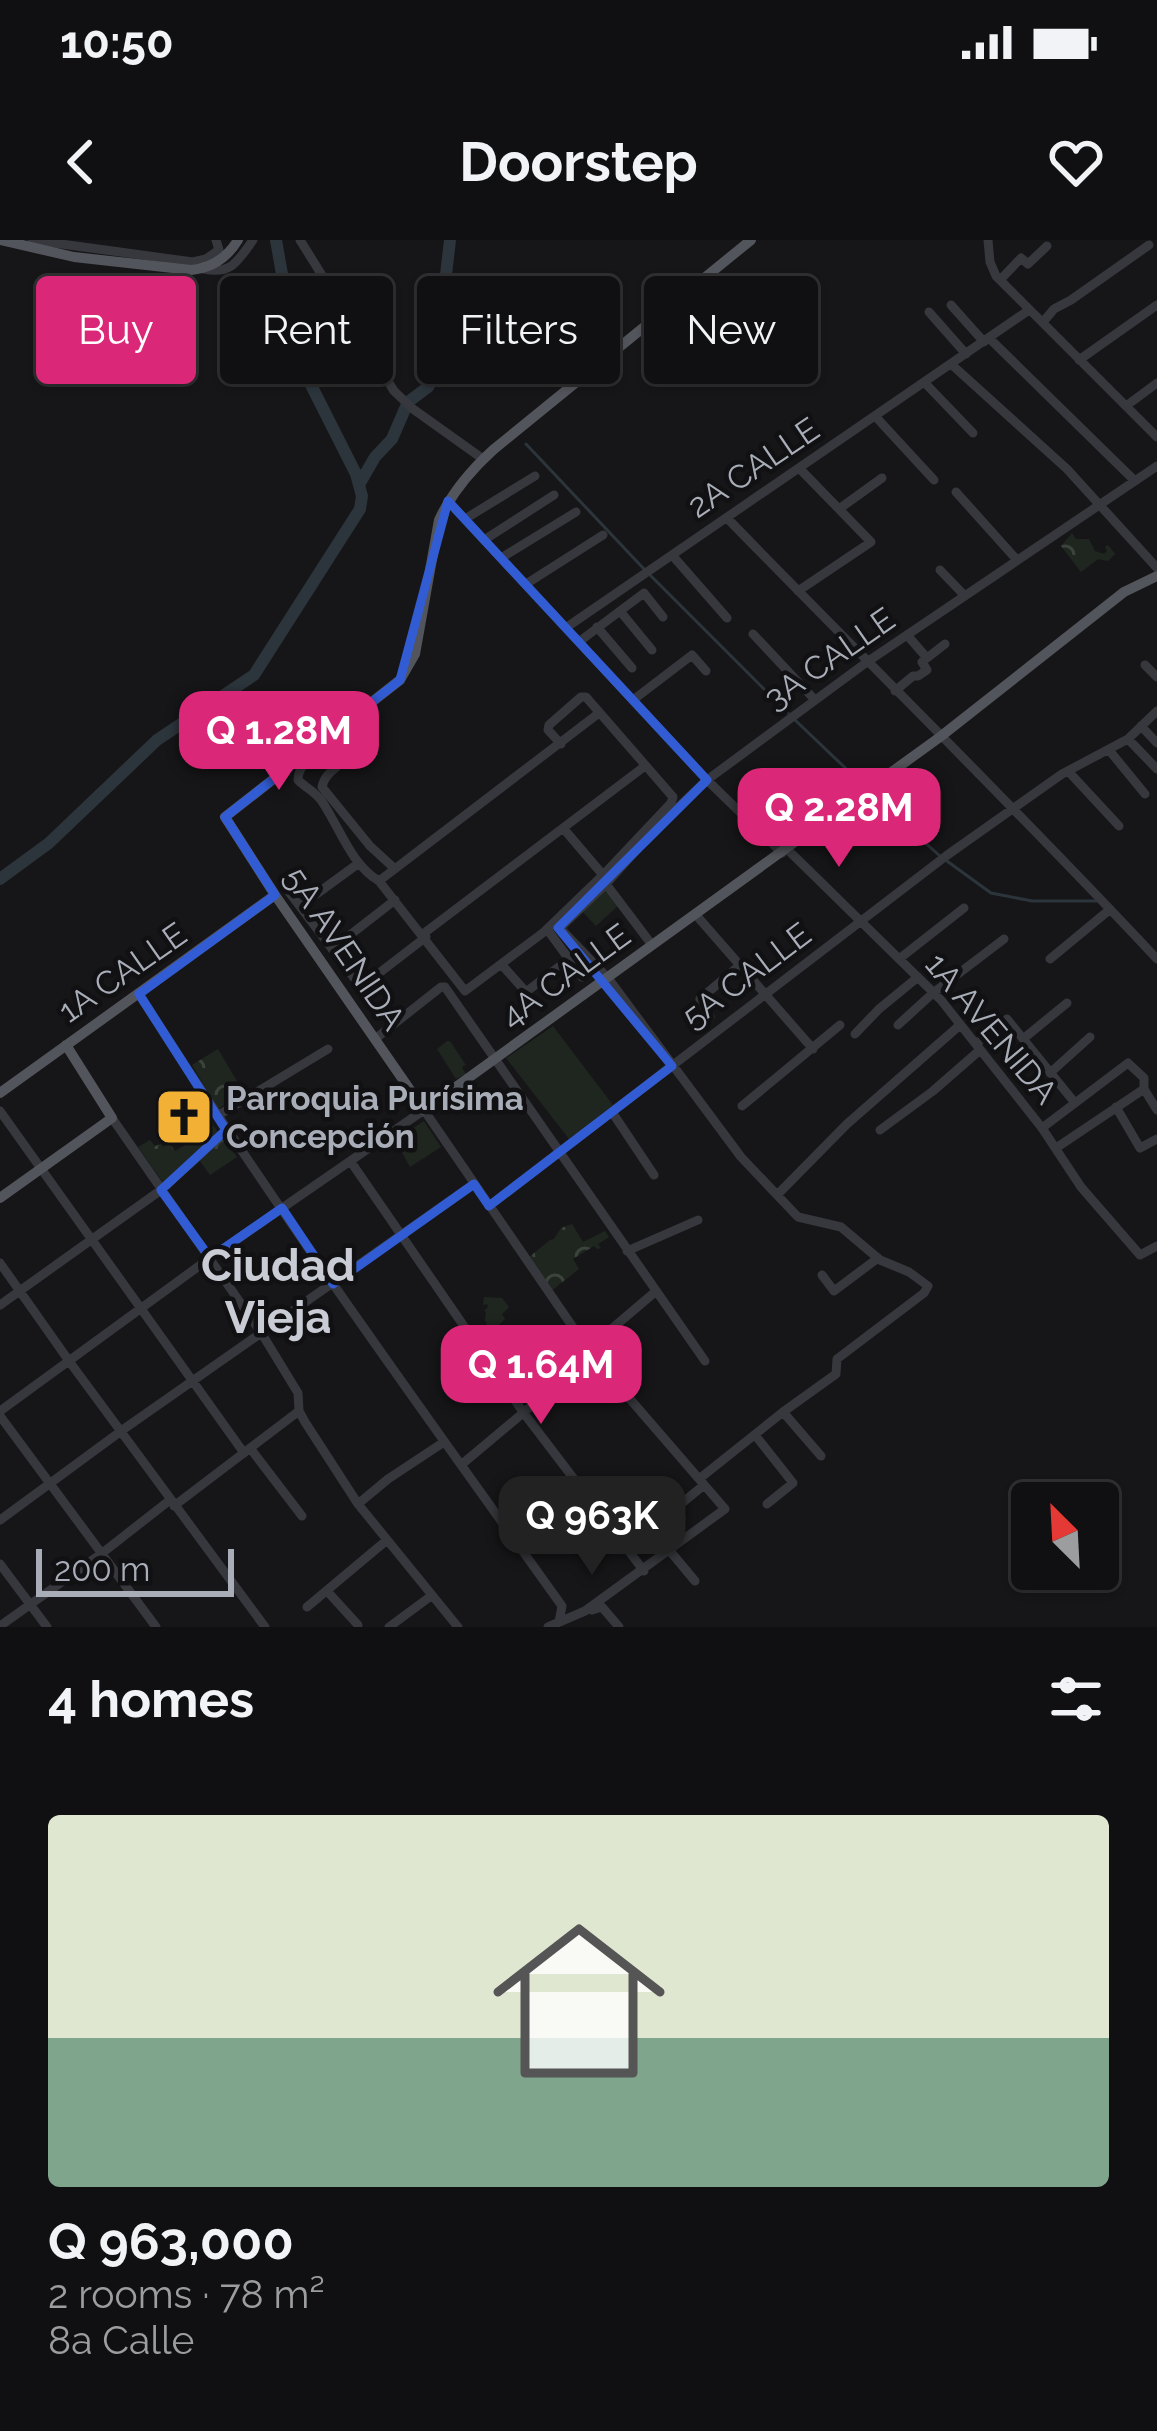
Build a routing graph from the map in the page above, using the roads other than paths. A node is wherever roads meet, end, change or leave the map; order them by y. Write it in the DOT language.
graph roads {
  1 [pos="1,240"];
  2 [pos="32,240"];
  3 [pos="216,240"];
  4 [pos="238,240"];
  5 [pos="253,240"];
  6 [pos="299,240"];
  7 [pos="752,240"];
  8 [pos="988,240"];
  9 [pos="1148,244"];
  10 [pos="1047,246"];
  11 [pos="147,261"];
  12 [pos="204,269"];
  13 [pos="1000,280"];
  14 [pos="951,305"];
  15 [pos="1157,305"];
  16 [pos="1029,310"];
  17 [pos="929,312"];
  18 [pos="1043,322"];
  19 [pos="987,340"];
  20 [pos="966,354"];
  21 [pos="1079,359"];
  22 [pos="951,364"];
  23 [pos="924,382"];
  24 [pos="1157,383"];
  25 [pos="1126,406"];
  26 [pos="875,416"];
  27 [pos="973,434"];
  28 [pos="1157,437"];
  29 [pos="483,460"];
  30 [pos="1157,466"];
  31 [pos="800,468"];
  32 [pos="535,476"];
  33 [pos="882,478"];
  34 [pos="934,480"];
  35 [pos="1136,481"];
  36 [pos="956,492"];
  37 [pos="554,495"];
  38 [pos="449,499"];
  39 [pos="1098,505"];
  40 [pos="839,509"];
  41 [pos="576,512"];
  42 [pos="727,518"];
  43 [pos="464,519"];
  44 [pos="603,536"];
  45 [pos="484,540"];
  46 [pos="672,555"];
  47 [pos="501,558"];
  48 [pos="1017,560"];
  49 [pos="940,570"];
  50 [pos="1157,572"];
  51 [pos="526,584"];
  52 [pos="798,591"];
  53 [pos="964,596"];
  54 [pos="620,611"];
  55 [pos="663,617"];
  56 [pos="727,618"];
  57 [pos="567,627"];
  58 [pos="597,627"];
  59 [pos="753,634"];
  60 [pos="907,634"];
  61 [pos="580,641"];
  62 [pos="945,644"];
  63 [pos="652,650"];
  64 [pos="926,657"];
  65 [pos="867,662"];
  66 [pos="1145,665"];
  67 [pos="632,668"];
  68 [pos="706,671"];
  69 [pos="1157,677"];
  70 [pos="895,691"];
  71 [pos="633,700"];
  72 [pos="815,700"];
  73 [pos="1157,710"];
  74 [pos="599,713"];
  75 [pos="1141,726"];
  76 [pos="343,730"];
  77 [pos="940,737"];
  78 [pos="1128,739"];
  79 [pos="1157,743"];
  80 [pos="561,744"];
  81 [pos="1108,750"];
  82 [pos="645,766"];
  83 [pos="1157,770"];
  84 [pos="1068,771"];
  85 [pos="707,780"];
  86 [pos="1145,794"];
  87 [pos="1015,810"];
  88 [pos="1119,826"];
  89 [pos="563,828"];
  90 [pos="370,846"];
  91 [pos="784,851"];
  92 [pos="357,860"];
  93 [pos="395,869"];
  94 [pos="604,879"];
  95 [pos="379,881"];
  96 [pos="279,889"];
  97 [pos="395,900"];
  98 [pos="300,906"];
  99 [pos="964,908"];
  100 [pos="1108,911"];
  101 [pos="696,915"];
  102 [pos="860,922"];
  103 [pos="547,929"];
  104 [pos="424,935"];
  105 [pos="1004,939"];
  106 [pos="652,945"];
  107 [pos="332,949"];
  108 [pos="569,959"];
  109 [pos="899,959"];
  110 [pos="1050,959"];
  111 [pos="1157,959"];
  112 [pos="501,964"];
  113 [pos="740,966"];
  114 [pos="582,977"];
  115 [pos="917,977"];
  116 [pos="608,978"];
  117 [pos="934,993"];
  118 [pos="140,994"];
  119 [pos="763,995"];
  120 [pos="1067,1003"];
  121 [pos="710,1017"];
  122 [pos="840,1024"];
  123 [pos="898,1025"];
  124 [pos="960,1025"];
  125 [pos="855,1034"];
  126 [pos="1090,1036"];
  127 [pos="375,1039"];
  128 [pos="1023,1039"];
  129 [pos="66,1046"];
  130 [pos="978,1047"];
  131 [pos="328,1048"];
  132 [pos="813,1049"];
  133 [pos="495,1059"];
  134 [pos="672,1066"];
  135 [pos="1050,1073"];
  136 [pos="1144,1089"];
  137 [pos="0,1093"];
  138 [pos="1075,1103"];
  139 [pos="742,1106"];
  140 [pos="1116,1107"];
  141 [pos="424,1110"];
  142 [pos="1157,1110"];
  143 [pos="0,1112"];
  144 [pos="612,1112"];
  145 [pos="217,1116"];
  146 [pos="112,1118"];
  147 [pos="1042,1128"];
  148 [pos="226,1130"];
  149 [pos="880,1130"];
  150 [pos="1157,1139"];
  151 [pos="1055,1148"];
  152 [pos="558,1152"];
  153 [pos="351,1162"];
  154 [pos="40,1169"];
  155 [pos="654,1175"];
  156 [pos="474,1184"];
  157 [pos="161,1190"];
  158 [pos="777,1195"];
  159 [pos="0,1198"];
  160 [pos="490,1206"];
  161 [pos="282,1208"];
  162 [pos="698,1220"];
  163 [pos="402,1235"];
  164 [pos="89,1240"];
  165 [pos="1157,1246"];
  166 [pos="627,1251"];
  167 [pos="210,1258"];
  168 [pos="878,1258"];
  169 [pos="0,1262"];
  170 [pos="822,1275"];
  171 [pos="333,1284"];
  172 [pos="20,1291"];
  173 [pos="656,1292"];
  174 [pos="0,1305"];
  175 [pos="141,1309"];
  176 [pos="262,1334"];
  177 [pos="590,1352"];
  178 [pos="69,1361"];
  179 [pos="705,1361"];
  180 [pos="194,1382"];
  181 [pos="299,1411"];
  182 [pos="523,1412"];
  183 [pos="783,1412"];
  184 [pos="0,1413"];
  185 [pos="121,1432"];
  186 [pos="755,1435"];
  187 [pos="444,1442"];
  188 [pos="247,1450"];
  189 [pos="821,1456"];
  190 [pos="460,1465"];
  191 [pos="702,1482"];
  192 [pos="49,1484"];
  193 [pos="172,1503"];
  194 [pos="358,1504"];
  195 [pos="766,1504"];
  196 [pos="302,1516"];
  197 [pos="680,1519"];
  198 [pos="0,1520"];
  199 [pos="387,1540"];
  200 [pos="670,1551"];
  201 [pos="101,1555"];
  202 [pos="0,1564"];
  203 [pos="644,1571"];
  204 [pos="695,1581"];
  205 [pos="327,1591"];
  206 [pos="431,1596"];
  207 [pos="30,1604"];
  208 [pos="308,1607"];
  209 [pos="582,1612"];
  210 [pos="560,1622"];
  211 [pos="151,1625"];
  212 [pos="0,1626"];
  213 [pos="361,1626"];
  214 [pos="46,1627"];
  215 [pos="265,1627"];
  216 [pos="388,1627"];
  217 [pos="458,1627"];
  218 [pos="548,1627"];
  219 [pos="590,1627"];
  220 [pos="619,1627"];
  1 -- 11 [label="main road"];
  2 -- 11 [label="street"];
  3 -- 11 [label="street"];
  4 -- 12 [label="main road"];
  5 -- 12 [label="street"];
  6 -- 29 [label="street"];
  7 -- 29 [label="main road"];
  8 -- 13 [label="street"];
  9 -- 18 [label="street"];
  10 -- 13 [label="street"];
  11 -- 12 [label="main road"];
  13 -- 16 [label="street"];
  14 -- 19 [label="street"];
  15 -- 21 [label="street"];
  16 -- 18 [label="street"];
  16 -- 19 [label="street, 2A CALLE"];
  17 -- 20 [label="street"];
  18 -- 21 [label="street"];
  19 -- 20 [label="street, 2A CALLE"];
  19 -- 35 [label="street"];
  20 -- 22 [label="street, 2A CALLE"];
  21 -- 25 [label="street"];
  22 -- 23 [label="street, 2A CALLE"];
  22 -- 39 [label="street"];
  23 -- 26 [label="street, 2A CALLE"];
  23 -- 27 [label="street"];
  24 -- 25 [label="street"];
  25 -- 28 [label="street"];
  26 -- 31 [label="street, 2A CALLE"];
  26 -- 34 [label="street"];
  29 -- 38 [label="main road"];
  30 -- 35 [label="street, 3A CALLE"];
  31 -- 40 [label="street"];
  31 -- 42 [label="street, 2A CALLE"];
  32 -- 43 [label="street"];
  33 -- 40 [label="street"];
  35 -- 39 [label="street, 3A CALLE"];
  36 -- 48 [label="street"];
  37 -- 45 [label="street"];
  38 -- 43 [label="street, 1A AVENIDA"];
  38 -- 76 [label="main road"];
  39 -- 48 [label="street, 3A CALLE"];
  39 -- 50 [label="street"];
  40 -- 52 [label="street"];
  41 -- 47 [label="street"];
  42 -- 46 [label="street, 2A CALLE"];
  42 -- 52 [label="street"];
  43 -- 45 [label="street, 1A AVENIDA"];
  44 -- 51 [label="street"];
  45 -- 47 [label="street, 1A AVENIDA"];
  46 -- 56 [label="street"];
  46 -- 57 [label="street, 2A CALLE"];
  47 -- 51 [label="street, 1A AVENIDA"];
  48 -- 53 [label="street, 3A CALLE"];
  49 -- 53 [label="street"];
  50 -- 77 [label="main road, 4A CALLE"];
  51 -- 57 [label="street, 1A AVENIDA"];
  52 -- 65 [label="street"];
  53 -- 60 [label="street, 3A CALLE"];
  54 -- 55 [label="street"];
  54 -- 58 [label="street"];
  54 -- 63 [label="street"];
  57 -- 61 [label="street, 1A AVENIDA"];
  58 -- 61 [label="street"];
  58 -- 67 [label="street"];
  59 -- 72 [label="street"];
  60 -- 64 [label="street"];
  60 -- 65 [label="street, 3A CALLE"];
  61 -- 71 [label="street, 1A AVENIDA"];
  62 -- 64 [label="street"];
  64 -- 70 [label="street"];
  65 -- 70 [label="street"];
  65 -- 72 [label="street, 3A CALLE"];
  66 -- 69 [label="street"];
  68 -- 71 [label="street"];
  70 -- 77 [label="street"];
  71 -- 85 [label="street, 1A AVENIDA"];
  72 -- 85 [label="street, 3A CALLE"];
  73 -- 75 [label="street, 5A CALLE"];
  74 -- 80 [label="street"];
  74 -- 80 [label="street"];
  74 -- 82 [label="street"];
  75 -- 78 [label="street, 5A CALLE"];
  75 -- 79 [label="street"];
  76 -- 90 [label="street"];
  76 -- 92 [label="street"];
  76 -- 96 [label="main road, 5A AVENIDA"];
  77 -- 87 [label="street"];
  77 -- 91 [label="main road, 4A CALLE"];
  78 -- 81 [label="street, 5A CALLE"];
  78 -- 83 [label="street"];
  80 -- 93 [label="street"];
  81 -- 84 [label="street, 5A CALLE"];
  81 -- 86 [label="street"];
  82 -- 89 [label="street"];
  82 -- 94 [label="street"];
  84 -- 87 [label="street, 5A CALLE"];
  84 -- 88 [label="street"];
  85 -- 91 [label="street, 1A AVENIDA"];
  85 -- 94 [label="street, 3A CALLE"];
  87 -- 100 [label="street"];
  87 -- 102 [label="street, 5A CALLE"];
  89 -- 94 [label="street"];
  89 -- 104 [label="street"];
  90 -- 92 [label="street"];
  90 -- 93 [label="street"];
  91 -- 101 [label="main road, 4A CALLE"];
  91 -- 102 [label="street, 1A AVENIDA"];
  92 -- 95 [label="street"];
  92 -- 98 [label="street"];
  93 -- 95 [label="street"];
  94 -- 103 [label="street, 3A CALLE"];
  94 -- 106 [label="street"];
  94 -- 116 [label="street, 3A CALLE"];
  95 -- 97 [label="street"];
  96 -- 98 [label="street"];
  96 -- 118 [label="main road, 1A CALLE"];
  96 -- 127 [label="main road, 5A AVENIDA"];
  97 -- 104 [label="street"];
  97 -- 107 [label="street"];
  98 -- 107 [label="street"];
  99 -- 109 [label="street"];
  100 -- 110 [label="street"];
  100 -- 111 [label="street"];
  101 -- 106 [label="main road, 4A CALLE"];
  101 -- 113 [label="street"];
  102 -- 109 [label="street, 1A AVENIDA"];
  102 -- 119 [label="street, 5A CALLE"];
  103 -- 108 [label="street"];
  103 -- 112 [label="street, 3A CALLE"];
  104 -- 107 [label="street"];
  104 -- 112 [label="street, 3A CALLE"];
  105 -- 117 [label="street"];
  106 -- 116 [label="main road, 4A CALLE"];
  108 -- 112 [label="street"];
  108 -- 114 [label="street"];
  109 -- 115 [label="street, 1A AVENIDA"];
  113 -- 119 [label="street"];
  113 -- 121 [label="street"];
  115 -- 117 [label="street, 1A AVENIDA"];
  115 -- 125 [label="street"];
  116 -- 133 [label="main road, 4A CALLE"];
  116 -- 134 [label="street"];
  117 -- 123 [label="street"];
  117 -- 124 [label="street, 1A AVENIDA"];
  118 -- 129 [label="main road, 1A CALLE"];
  118 -- 145 [label="street"];
  119 -- 132 [label="street"];
  119 -- 134 [label="street, 5A CALLE"];
  120 -- 128 [label="street"];
  122 -- 132 [label="street"];
  124 -- 130 [label="street, 1A AVENIDA"];
  124 -- 158 [label="street"];
  126 -- 135 [label="street"];
  127 -- 133 [label="street"];
  127 -- 141 [label="main road, 5A AVENIDA"];
  128 -- 130 [label="street"];
  128 -- 135 [label="street"];
  129 -- 137 [label="main road, 1A CALLE"];
  129 -- 146 [label="main road"];
  130 -- 147 [label="street, 1A AVENIDA"];
  130 -- 149 [label="street"];
  131 -- 145 [label="street"];
  132 -- 139 [label="street"];
  133 -- 141 [label="main road, 4A CALLE"];
  133 -- 152 [label="street"];
  134 -- 144 [label="street, 5A CALLE"];
  134 -- 158 [label="street"];
  135 -- 138 [label="street"];
  136 -- 138 [label="street"];
  136 -- 140 [label="street"];
  136 -- 142 [label="street"];
  138 -- 147 [label="street"];
  140 -- 150 [label="street"];
  140 -- 151 [label="street"];
  141 -- 153 [label="street, 4A CALLE"];
  141 -- 156 [label="street, 5A AVENIDA"];
  143 -- 154 [label="street"];
  144 -- 152 [label="street, 5A CALLE"];
  144 -- 155 [label="street"];
  145 -- 148 [label="street"];
  146 -- 154 [label="main road"];
  146 -- 157 [label="street"];
  147 -- 151 [label="street, 1A AVENIDA"];
  148 -- 157 [label="street"];
  148 -- 161 [label="street"];
  151 -- 165 [label="street, 1A AVENIDA"];
  152 -- 160 [label="street, 5A CALLE"];
  152 -- 166 [label="street"];
  153 -- 161 [label="street, 4A CALLE"];
  153 -- 163 [label="street"];
  154 -- 159 [label="main road"];
  154 -- 164 [label="street"];
  156 -- 160 [label="street, 5A AVENIDA"];
  156 -- 163 [label="street"];
  157 -- 164 [label="street"];
  157 -- 167 [label="street"];
  158 -- 168 [label="street"];
  160 -- 177 [label="street, 5A AVENIDA"];
  161 -- 167 [label="street, 4A CALLE"];
  161 -- 171 [label="street"];
  162 -- 166 [label="street"];
  163 -- 171 [label="street"];
  163 -- 182 [label="street"];
  164 -- 172 [label="street"];
  164 -- 175 [label="street"];
  166 -- 173 [label="street"];
  167 -- 175 [label="street, 4A CALLE"];
  167 -- 176 [label="street"];
  168 -- 170 [label="street"];
  168 -- 183 [label="street"];
  169 -- 172 [label="street"];
  171 -- 176 [label="street"];
  171 -- 187 [label="street"];
  172 -- 174 [label="street"];
  172 -- 178 [label="street"];
  173 -- 177 [label="street"];
  173 -- 179 [label="street"];
  175 -- 178 [label="street, 4A CALLE"];
  175 -- 180 [label="street"];
  176 -- 180 [label="street"];
  176 -- 181 [label="street"];
  177 -- 182 [label="street"];
  177 -- 191 [label="street, 5A AVENIDA"];
  178 -- 184 [label="street, 4A CALLE"];
  178 -- 185 [label="street"];
  180 -- 185 [label="street"];
  180 -- 188 [label="street"];
  181 -- 188 [label="street"];
  181 -- 194 [label="street"];
  182 -- 190 [label="street"];
  182 -- 203 [label="street"];
  183 -- 186 [label="street"];
  183 -- 189 [label="street"];
  184 -- 192 [label="street"];
  185 -- 192 [label="street"];
  185 -- 193 [label="street"];
  186 -- 191 [label="street"];
  186 -- 195 [label="street"];
  187 -- 190 [label="street"];
  187 -- 194 [label="street"];
  188 -- 193 [label="street"];
  188 -- 196 [label="street"];
  190 -- 210 [label="street"];
  191 -- 197 [label="street"];
  191 -- 200 [label="street, 5A AVENIDA"];
  192 -- 198 [label="street"];
  192 -- 201 [label="street"];
  193 -- 201 [label="street"];
  193 -- 215 [label="street"];
  194 -- 199 [label="street"];
  199 -- 205 [label="street"];
  199 -- 206 [label="street"];
  200 -- 203 [label="street"];
  200 -- 204 [label="street"];
  201 -- 207 [label="street"];
  201 -- 211 [label="street"];
  202 -- 207 [label="street"];
  203 -- 209 [label="street"];
  205 -- 208 [label="street"];
  205 -- 213 [label="street"];
  206 -- 216 [label="street"];
  206 -- 217 [label="street"];
  207 -- 212 [label="street"];
  207 -- 214 [label="street"];
  209 -- 210 [label="street"];
  209 -- 219 [label="street"];
  209 -- 220 [label="street"];
  210 -- 218 [label="street"];
}
